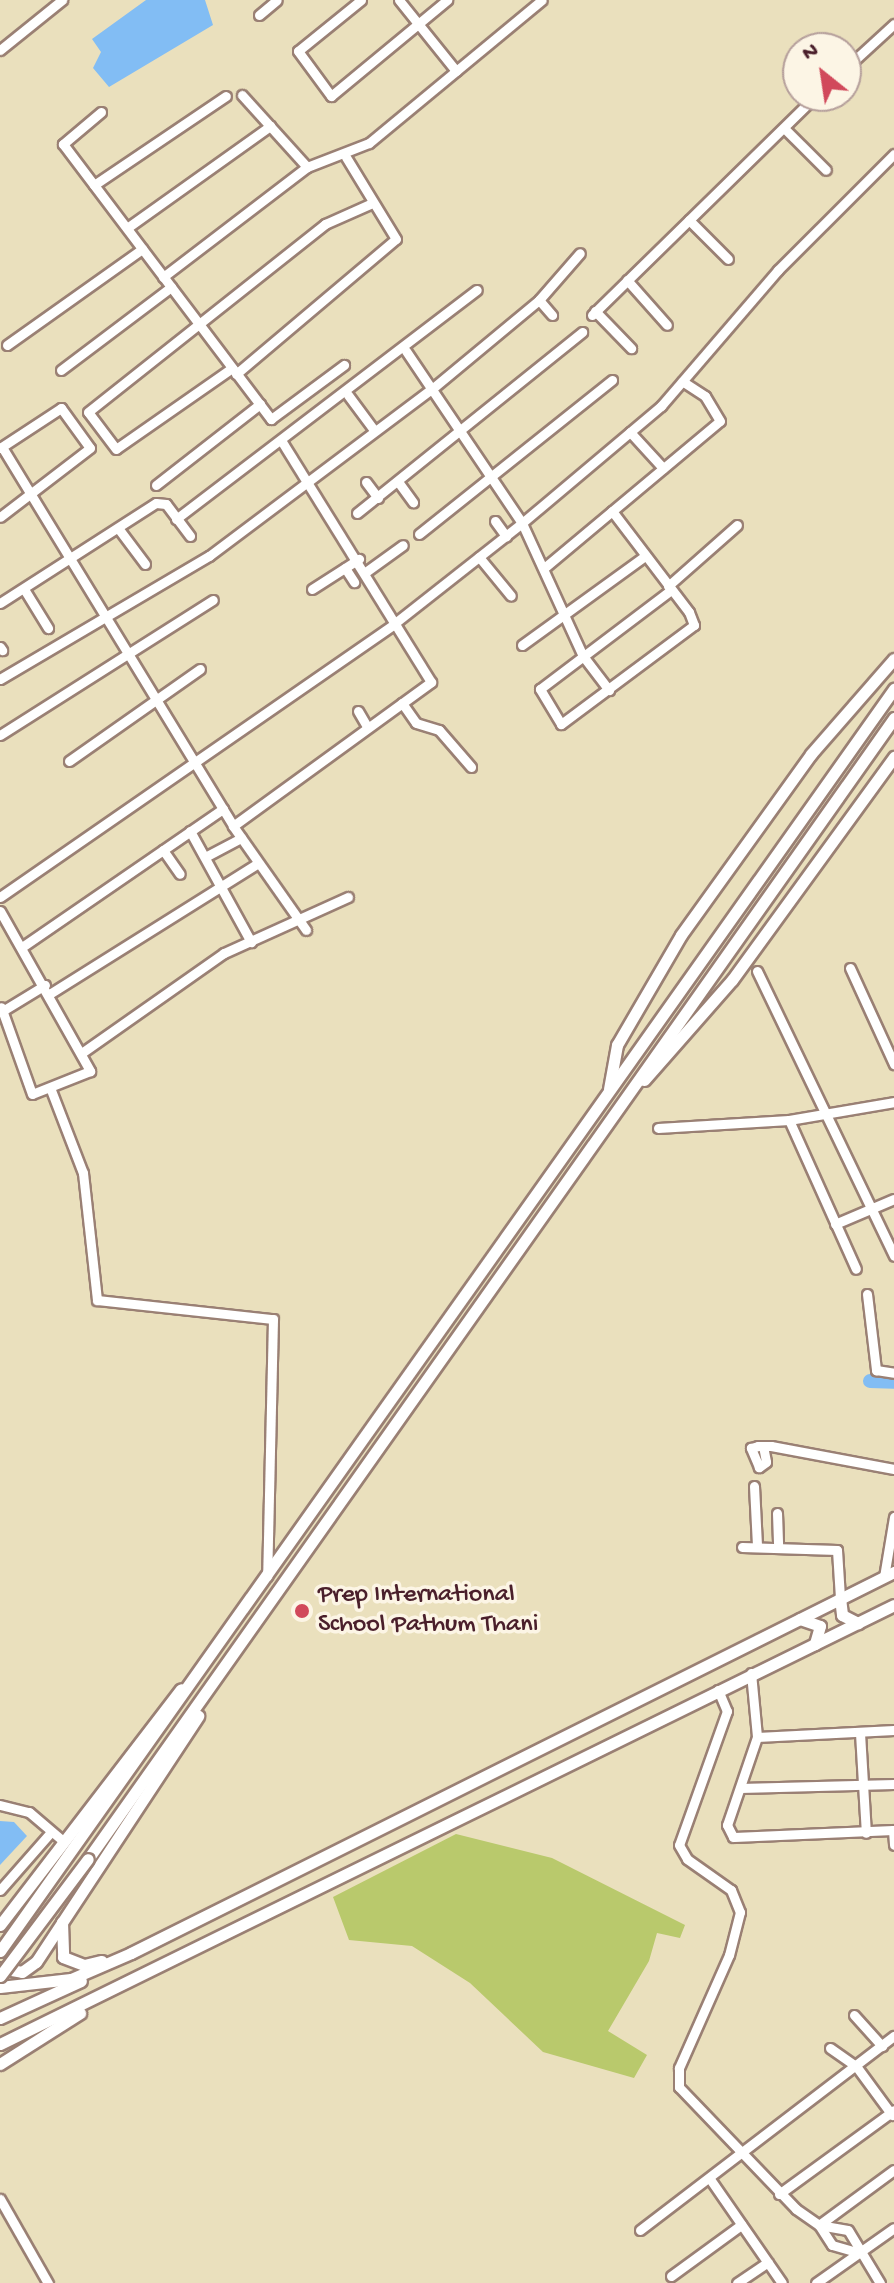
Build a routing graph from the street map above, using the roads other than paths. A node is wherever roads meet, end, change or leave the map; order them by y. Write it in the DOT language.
graph roads {
  1 [pos="62,0"];
  2 [pos="277,0"];
  3 [pos="361,0"];
  4 [pos="399,0"];
  5 [pos="447,0"];
  6 [pos="542,0"];
  7 [pos="259,15"];
  8 [pos="418,23"];
  9 [pos="894,24"];
  10 [pos="0,50"];
  11 [pos="862,53"];
  12 [pos="456,71"];
  13 [pos="242,95"];
  14 [pos="226,96"];
  15 [pos="101,112"];
  16 [pos="800,112"];
  17 [pos="270,126"];
  18 [pos="784,128"];
  19 [pos="894,154"];
  20 [pos="346,157"];
  21 [pos="307,167"];
  22 [pos="826,170"];
  23 [pos="94,185"];
  24 [pos="370,204"];
  25 [pos="689,220"];
  26 [pos="127,228"];
  27 [pos="142,249"];
  28 [pos="580,253"];
  29 [pos="728,259"];
  30 [pos="163,277"];
  31 [pos="627,280"];
  32 [pos="171,287"];
  33 [pos="477,290"];
  34 [pos="539,300"];
  35 [pos="552,315"];
  36 [pos="667,325"];
  37 [pos="201,326"];
  38 [pos="582,332"];
  39 [pos="7,345"];
  40 [pos="631,348"];
  41 [pos="406,351"];
  42 [pos="344,365"];
  43 [pos="61,370"];
  44 [pos="234,371"];
  45 [pos="612,380"];
  46 [pos="682,381"];
  47 [pos="433,388"];
  48 [pos="348,395"];
  49 [pos="260,404"];
  50 [pos="374,430"];
  51 [pos="462,432"];
  52 [pos="630,432"];
  53 [pos="282,442"];
  54 [pos="1,447"];
  55 [pos="663,468"];
  56 [pos="488,477"];
  57 [pos="311,480"];
  58 [pos="366,482"];
  59 [pos="399,483"];
  60 [pos="156,485"];
  61 [pos="32,493"];
  62 [pos="378,498"];
  63 [pos="413,502"];
  64 [pos="612,511"];
  65 [pos="357,513"];
  66 [pos="0,517"];
  67 [pos="176,519"];
  68 [pos="495,521"];
  69 [pos="522,523"];
  70 [pos="737,525"];
  71 [pos="118,528"];
  72 [pos="419,534"];
  73 [pos="190,536"];
  74 [pos="506,536"];
  75 [pos="403,545"];
  76 [pos="645,556"];
  77 [pos="479,557"];
  78 [pos="72,559"];
  79 [pos="359,559"];
  80 [pos="145,564"];
  81 [pos="345,568"];
  82 [pos="544,568"];
  83 [pos="367,571"];
  84 [pos="354,582"];
  85 [pos="669,588"];
  86 [pos="24,589"];
  87 [pos="312,589"];
  88 [pos="511,596"];
  89 [pos="213,600"];
  90 [pos="0,603"];
  91 [pos="566,614"];
  92 [pos="108,617"];
  93 [pos="397,621"];
  94 [pos="48,628"];
  95 [pos="522,645"];
  96 [pos="130,653"];
  97 [pos="583,656"];
  98 [pos="894,659"];
  99 [pos="200,669"];
  100 [pos="0,679"];
  101 [pos="894,689"];
  102 [pos="609,690"];
  103 [pos="157,699"];
  104 [pos="402,703"];
  105 [pos="358,711"];
  106 [pos="894,718"];
  107 [pos="366,725"];
  108 [pos="0,735"];
  109 [pos="894,757"];
  110 [pos="69,761"];
  111 [pos="194,761"];
  112 [pos="471,767"];
  113 [pos="223,809"];
  114 [pos="233,826"];
  115 [pos="190,831"];
  116 [pos="241,838"];
  117 [pos="163,850"];
  118 [pos="205,857"];
  119 [pos="258,863"];
  120 [pos="180,874"];
  121 [pos="220,883"];
  122 [pos="0,897"];
  123 [pos="348,897"];
  124 [pos="0,911"];
  125 [pos="303,926"];
  126 [pos="251,942"];
  127 [pos="22,947"];
  128 [pos="850,968"];
  129 [pos="757,971"];
  130 [pos="48,989"];
  131 [pos="3,1008"];
  132 [pos="83,1052"];
  133 [pos="655,1063"];
  134 [pos="894,1064"];
  135 [pos="609,1089"];
  136 [pos="51,1090"];
  137 [pos="894,1102"];
  138 [pos="822,1116"];
  139 [pos="789,1120"];
  140 [pos="658,1128"];
  141 [pos="894,1199"];
  142 [pos="869,1210"];
  143 [pos="835,1224"];
  144 [pos="894,1256"];
  145 [pos="856,1269"];
  146 [pos="867,1294"];
  147 [pos="894,1373"];
  148 [pos="763,1446"];
  149 [pos="894,1469"];
  150 [pos="754,1486"];
  151 [pos="777,1513"];
  152 [pos="894,1517"];
  153 [pos="757,1546"];
  154 [pos="778,1546"];
  155 [pos="742,1547"];
  156 [pos="889,1575"];
  157 [pos="267,1576"];
  158 [pos="840,1598"];
  159 [pos="894,1605"];
  160 [pos="800,1619"];
  161 [pos="858,1623"];
  162 [pos="815,1644"];
  163 [pos="213,1653"];
  164 [pos="751,1673"];
  165 [pos="210,1690"];
  166 [pos="718,1690"];
  167 [pos="894,1730"];
  168 [pos="860,1733"];
  169 [pos="757,1737"];
  170 [pos="894,1784"];
  171 [pos="864,1786"];
  172 [pos="740,1788"];
  173 [pos="0,1805"];
  174 [pos="894,1830"];
  175 [pos="50,1833"];
  176 [pos="866,1833"];
  177 [pos="62,1840"];
  178 [pos="894,1845"];
  179 [pos="0,1890"];
  180 [pos="23,1890"];
  181 [pos="0,1910"];
  182 [pos="65,1914"];
  183 [pos="0,1925"];
  184 [pos="0,1951"];
  185 [pos="131,1953"];
  186 [pos="0,1968"];
  187 [pos="0,1976"];
  188 [pos="0,1987"];
  189 [pos="62,1991"];
  190 [pos="103,1997"];
  191 [pos="83,2005"];
  192 [pos="854,2015"];
  193 [pos="0,2018"];
  194 [pos="894,2036"];
  195 [pos="0,2044"];
  196 [pos="882,2046"];
  197 [pos="830,2048"];
  198 [pos="2,2064"];
  199 [pos="856,2066"];
  200 [pos="893,2113"];
  201 [pos="739,2155"];
  202 [pos="894,2170"];
  203 [pos="710,2179"];
  204 [pos="779,2194"];
  205 [pos="0,2199"];
  206 [pos="741,2225"];
  207 [pos="819,2225"];
  208 [pos="894,2228"];
  209 [pos="640,2230"];
  210 [pos="860,2253"];
  211 [pos="768,2262"];
  212 [pos="671,2276"];
  213 [pos="48,2283"];
  214 [pos="737,2283"];
  215 [pos="782,2283"];
  216 [pos="816,2283"];
  217 [pos="880,2283"];
  1 -- 10 [label="street"];
  2 -- 7 [label="street"];
  3 -- 8 [label="street"];
  4 -- 8 [label="street"];
  5 -- 8 [label="street"];
  6 -- 12 [label="street"];
  8 -- 12 [label="street"];
  9 -- 11 [label="street"];
  12 -- 20 [label="street"];
  13 -- 17 [label="street"];
  14 -- 23 [label="street"];
  15 -- 23 [label="street"];
  16 -- 18 [label="street"];
  17 -- 21 [label="street"];
  17 -- 26 [label="street"];
  18 -- 22 [label="street"];
  18 -- 25 [label="street"];
  19 -- 46 [label="street"];
  20 -- 21 [label="street"];
  20 -- 24 [label="street"];
  21 -- 30 [label="street"];
  23 -- 26 [label="street"];
  24 -- 37 [label="street"];
  24 -- 44 [label="street"];
  25 -- 29 [label="street"];
  25 -- 31 [label="street"];
  26 -- 27 [label="street"];
  27 -- 30 [label="street"];
  27 -- 39 [label="street"];
  28 -- 34 [label="street"];
  30 -- 32 [label="street"];
  31 -- 36 [label="street"];
  31 -- 40 [label="street"];
  32 -- 37 [label="street"];
  32 -- 43 [label="street"];
  33 -- 41 [label="street"];
  34 -- 35 [label="street"];
  34 -- 47 [label="street"];
  37 -- 44 [label="street"];
  37 -- 44 [label="street"];
  38 -- 51 [label="street"];
  41 -- 47 [label="street"];
  41 -- 48 [label="street"];
  42 -- 49 [label="street"];
  44 -- 49 [label="street"];
  45 -- 56 [label="street"];
  46 -- 52 [label="street"];
  46 -- 55 [label="street"];
  47 -- 50 [label="street"];
  47 -- 51 [label="street"];
  48 -- 50 [label="street"];
  48 -- 53 [label="street"];
  49 -- 60 [label="street"];
  50 -- 57 [label="street"];
  51 -- 56 [label="street"];
  51 -- 59 [label="street"];
  52 -- 55 [label="street"];
  52 -- 69 [label="street"];
  53 -- 57 [label="street"];
  53 -- 67 [label="street"];
  54 -- 61 [label="street"];
  54 -- 61 [label="street"];
  55 -- 64 [label="street"];
  56 -- 69 [label="street"];
  56 -- 72 [label="street"];
  57 -- 79 [label="street"];
  57 -- 92 [label="street"];
  58 -- 62 [label="street"];
  59 -- 62 [label="street"];
  59 -- 63 [label="street"];
  61 -- 66 [label="street"];
  61 -- 78 [label="street"];
  62 -- 65 [label="street"];
  64 -- 76 [label="street"];
  64 -- 82 [label="street"];
  67 -- 71 [label="street"];
  67 -- 73 [label="street"];
  68 -- 74 [label="street"];
  69 -- 74 [label="street"];
  69 -- 82 [label="street"];
  70 -- 85 [label="street"];
  71 -- 78 [label="street"];
  71 -- 80 [label="street"];
  74 -- 77 [label="street"];
  75 -- 83 [label="street"];
  76 -- 85 [label="street"];
  76 -- 91 [label="street"];
  77 -- 88 [label="street"];
  77 -- 93 [label="street"];
  78 -- 86 [label="street"];
  78 -- 92 [label="street"];
  79 -- 81 [label="street"];
  79 -- 83 [label="street"];
  81 -- 84 [label="street"];
  81 -- 87 [label="street"];
  82 -- 91 [label="street"];
  83 -- 93 [label="street"];
  85 -- 97 [label="street"];
  85 -- 102 [label="street"];
  86 -- 90 [label="street"];
  86 -- 94 [label="street"];
  89 -- 96 [label="street"];
  91 -- 95 [label="street"];
  91 -- 97 [label="street"];
  92 -- 96 [label="street"];
  92 -- 100 [label="street"];
  93 -- 104 [label="street"];
  93 -- 111 [label="street"];
  96 -- 103 [label="street"];
  96 -- 108 [label="street"];
  97 -- 102 [label="street"];
  97 -- 102 [label="street"];
  98 -- 135 [label="main road"];
  99 -- 103 [label="street"];
  101 -- 135 [label="main road"];
  103 -- 110 [label="street"];
  103 -- 111 [label="street"];
  104 -- 107 [label="street"];
  104 -- 112 [label="street"];
  105 -- 107 [label="street"];
  106 -- 133 [label="main road"];
  107 -- 114 [label="street"];
  109 -- 133 [label="main road"];
  111 -- 113 [label="street"];
  111 -- 122 [label="street"];
  113 -- 114 [label="street"];
  113 -- 115 [label="street"];
  114 -- 116 [label="street"];
  115 -- 117 [label="street"];
  115 -- 118 [label="street"];
  116 -- 118 [label="street"];
  116 -- 119 [label="street"];
  117 -- 120 [label="street"];
  117 -- 127 [label="street"];
  118 -- 121 [label="street"];
  119 -- 121 [label="street"];
  119 -- 125 [label="street"];
  121 -- 126 [label="street"];
  121 -- 130 [label="street"];
  123 -- 125 [label="street"];
  124 -- 127 [label="street"];
  125 -- 126 [label="street"];
  126 -- 132 [label="street"];
  127 -- 130 [label="street"];
  128 -- 134 [label="street"];
  129 -- 138 [label="street"];
  130 -- 131 [label="street"];
  130 -- 132 [label="street"];
  131 -- 136 [label="street"];
  132 -- 136 [label="street"];
  133 -- 165 [label="main road"];
  135 -- 157 [label="main road"];
  136 -- 157 [label="street"];
  137 -- 138 [label="street"];
  138 -- 139 [label="street"];
  138 -- 142 [label="street"];
  139 -- 140 [label="street"];
  139 -- 143 [label="street"];
  141 -- 142 [label="street"];
  142 -- 143 [label="street"];
  142 -- 144 [label="street"];
  143 -- 145 [label="street"];
  146 -- 147 [label="street"];
  148 -- 149 [label="street"];
  150 -- 153 [label="street"];
  151 -- 154 [label="street"];
  152 -- 156 [label="street"];
  153 -- 154 [label="street"];
  153 -- 155 [label="street"];
  154 -- 158 [label="street"];
  156 -- 158 [label="main road"];
  157 -- 163 [label="main road"];
  158 -- 160 [label="main road"];
  158 -- 161 [label="main road"];
  159 -- 161 [label="main road"];
  160 -- 162 [label="main road"];
  160 -- 185 [label="main road"];
  161 -- 162 [label="main road"];
  162 -- 164 [label="main road"];
  163 -- 177 [label="main road"];
  163 -- 184 [label="main road"];
  164 -- 166 [label="main road"];
  164 -- 169 [label="street"];
  165 -- 182 [label="main road"];
  165 -- 187 [label="main road, bridge"];
  166 -- 190 [label="main road"];
  166 -- 201 [label="street"];
  167 -- 168 [label="street"];
  168 -- 169 [label="street"];
  168 -- 171 [label="street"];
  169 -- 172 [label="street"];
  170 -- 171 [label="street"];
  171 -- 172 [label="street"];
  171 -- 176 [label="street"];
  172 -- 176 [label="street"];
  173 -- 175 [label="street"];
  174 -- 176 [label="street"];
  174 -- 178 [label="street"];
  175 -- 177 [label="street"];
  175 -- 179 [label="street"];
  177 -- 180 [label="main road"];
  180 -- 181 [label="main road"];
  180 -- 183 [label="main road"];
  182 -- 185 [label="main road"];
  182 -- 186 [label="main road"];
  185 -- 188 [label="main road"];
  185 -- 189 [label="main road"];
  189 -- 191 [label="main road"];
  189 -- 193 [label="main road"];
  190 -- 191 [label="main road"];
  190 -- 198 [label="main road"];
  191 -- 195 [label="main road"];
  192 -- 196 [label="street"];
  194 -- 196 [label="street"];
  196 -- 199 [label="street"];
  197 -- 199 [label="street"];
  199 -- 200 [label="street"];
  199 -- 201 [label="street"];
  200 -- 204 [label="street"];
  201 -- 203 [label="street"];
  201 -- 204 [label="street"];
  202 -- 207 [label="street"];
  203 -- 206 [label="street"];
  203 -- 209 [label="street"];
  204 -- 207 [label="street"];
  205 -- 213 [label="street"];
  206 -- 211 [label="street"];
  206 -- 212 [label="street"];
  207 -- 210 [label="street"];
  207 -- 210 [label="street"];
  208 -- 210 [label="street"];
  210 -- 216 [label="street"];
  210 -- 217 [label="street"];
  211 -- 214 [label="street"];
  211 -- 215 [label="street"];
}
